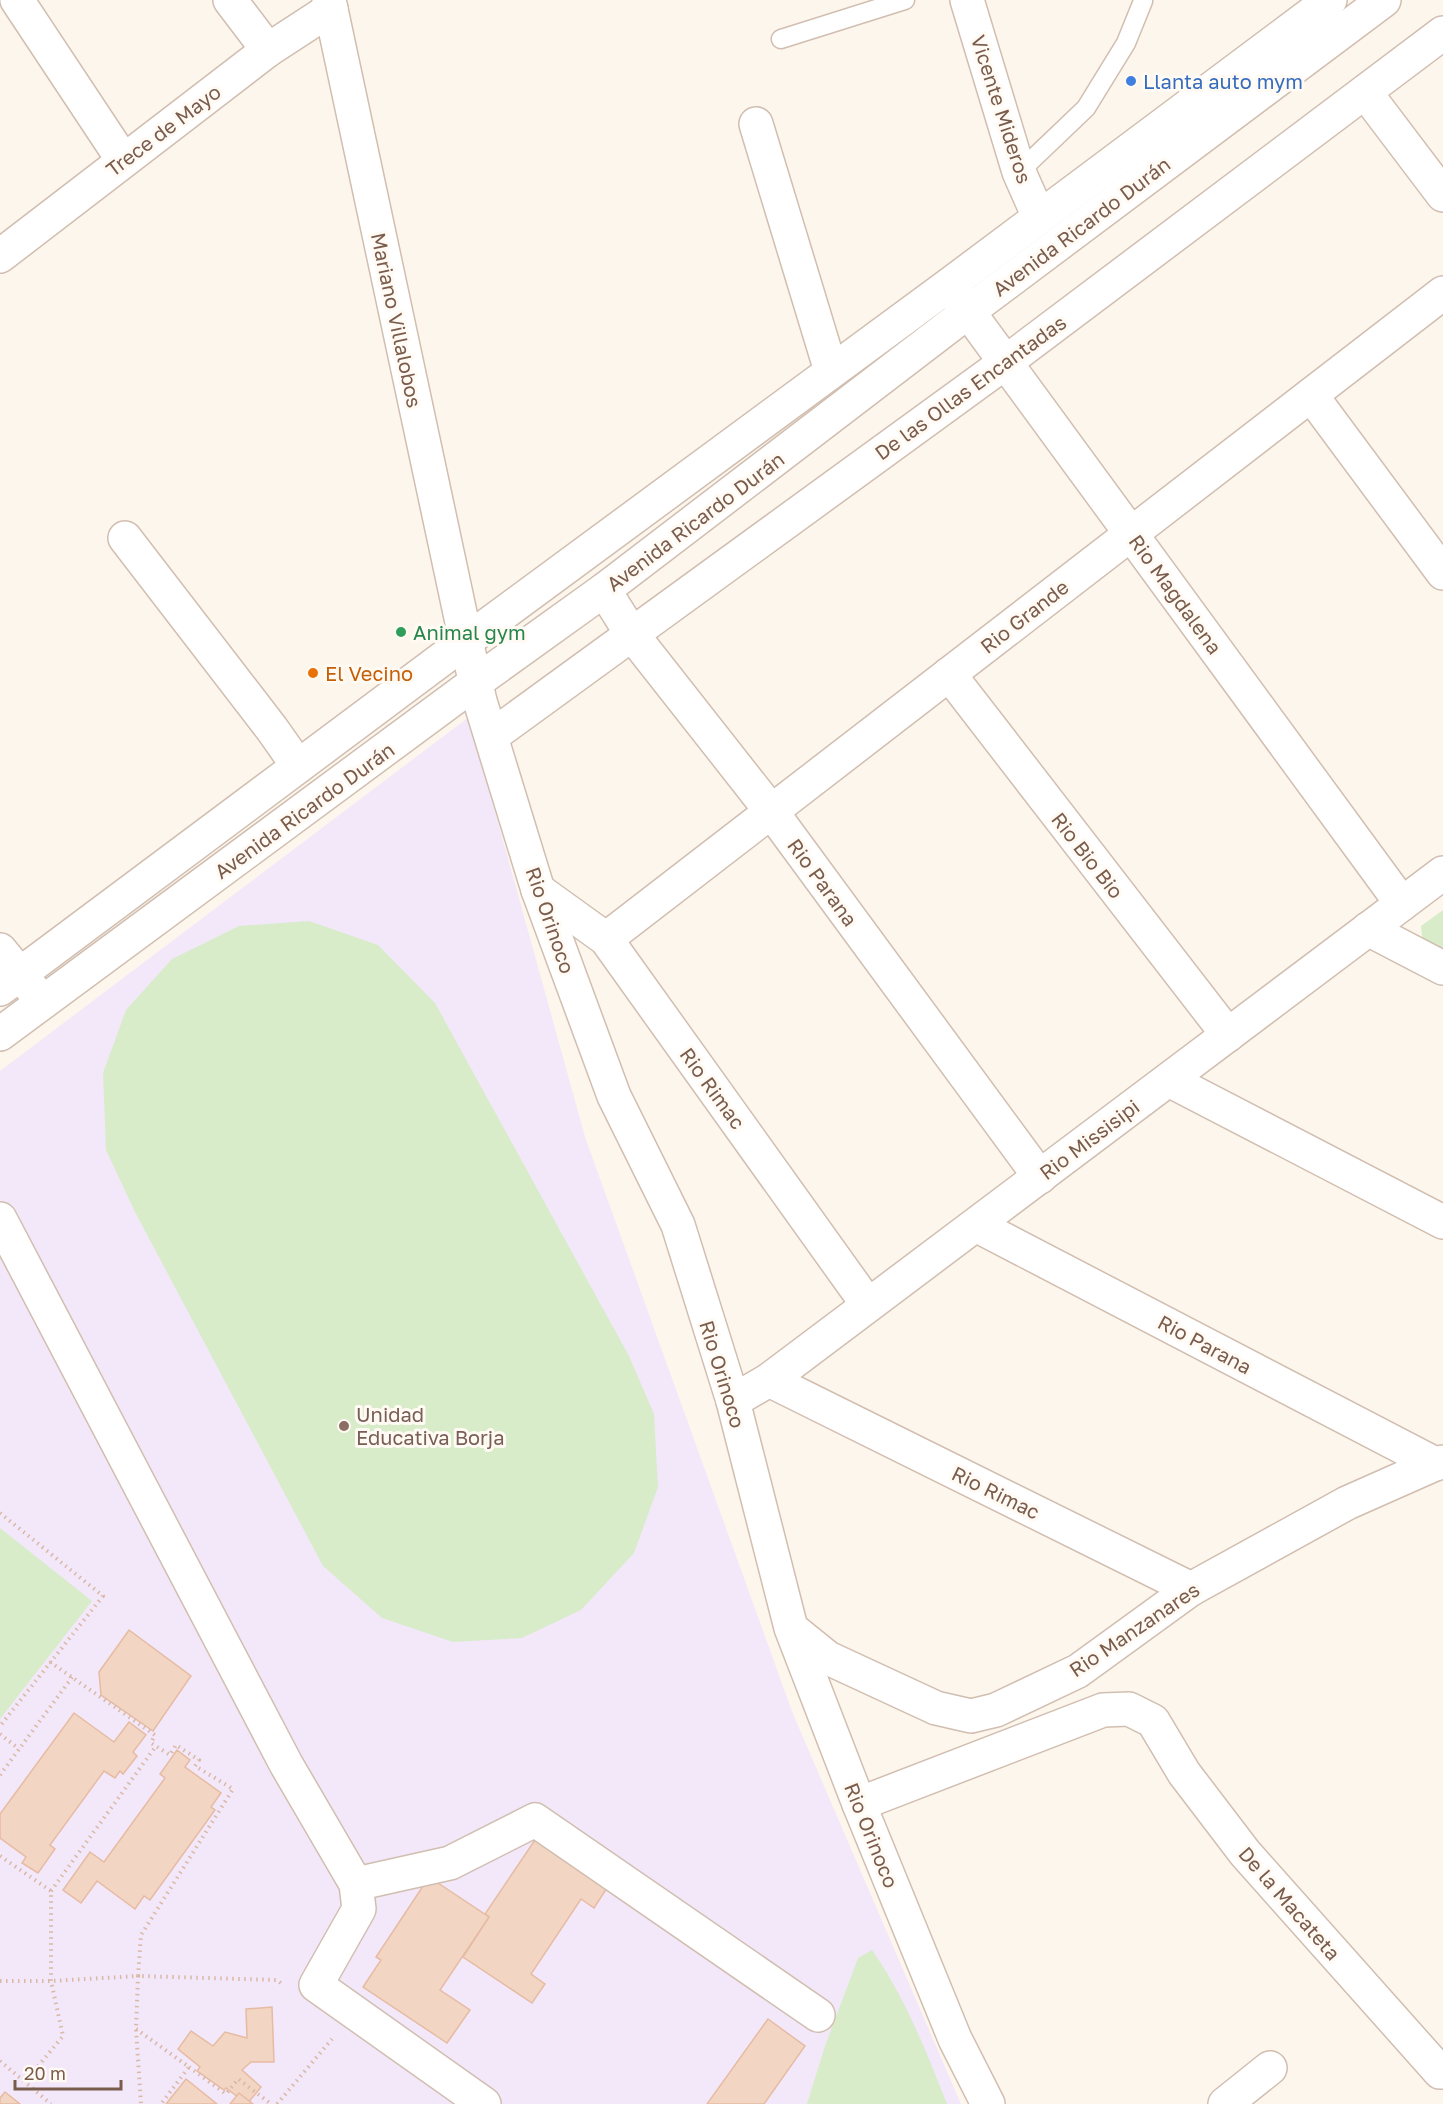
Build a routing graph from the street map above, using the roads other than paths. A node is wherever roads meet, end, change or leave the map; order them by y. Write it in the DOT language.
graph roads {
  1 [pos="17,0"];
  2 [pos="231,0"];
  3 [pos="905,0"];
  4 [pos="967,0"];
  5 [pos="1330,0"];
  6 [pos="1384,0"];
  7 [pos="1143,1"];
  8 [pos="330,5"];
  9 [pos="1443,33"];
  10 [pos="781,39"];
  11 [pos="268,50"];
  12 [pos="1365,92"];
  13 [pos="756,124"];
  14 [pos="123,160"];
  15 [pos="1020,172"];
  16 [pos="1443,195"];
  17 [pos="1039,217"];
  18 [pos="0,256"];
  19 [pos="949,285"];
  20 [pos="1443,294"];
  21 [pos="969,311"];
  22 [pos="1006,362"];
  23 [pos="831,371"];
  24 [pos="1311,395"];
  25 [pos="1131,533"];
  26 [pos="125,538"];
  27 [pos="1443,573"];
  28 [pos="604,591"];
  29 [pos="631,633"];
  30 [pos="465,641"];
  31 [pos="949,674"];
  32 [pos="476,682"];
  33 [pos="492,736"];
  34 [pos="298,766"];
  35 [pos="771,812"];
  36 [pos="1443,873"];
  37 [pos="538,890"];
  38 [pos="1402,904"];
  39 [pos="1368,930"];
  40 [pos="606,939"];
  41 [pos="1443,968"];
  42 [pos="7,971"];
  43 [pos="43,1002"];
  44 [pos="0,1034"];
  45 [pos="1228,1035"];
  46 [pos="1169,1080"];
  47 [pos="1040,1177"];
  48 [pos="1443,1222"];
  49 [pos="975,1225"];
  50 [pos="3,1231"];
  51 [pos="868,1305"];
  52 [pos="769,1380"];
  53 [pos="732,1401"];
  54 [pos="1439,1463"];
  55 [pos="1191,1589"];
  56 [pos="791,1628"];
  57 [pos="859,1804"];
  58 [pos="356,1884"];
  59 [pos="818,2015"];
  60 [pos="1270,2068"];
  61 [pos="1443,2072"];
  62 [pos="484,2104"];
  63 [pos="988,2104"];
  64 [pos="1225,2104"];
  1 -- 14 [label="street"];
  2 -- 11 [label="street"];
  3 -- 10 [label="lane"];
  4 -- 15 [label="street, Vicente Mideros"];
  5 -- 17 [label="street, Avenida Ricardo Durán"];
  6 -- 21 [label="street, Avenida Ricardo Durán"];
  7 -- 15 [label="lane"];
  8 -- 11 [label="street, Trece de Mayo"];
  8 -- 30 [label="street, Mariano Villalobos"];
  9 -- 12 [label="street, De las Ollas Encantadas"];
  11 -- 14 [label="street, Trece de Mayo"];
  12 -- 16 [label="street"];
  12 -- 22 [label="street, De las Ollas Encantadas"];
  13 -- 23 [label="street"];
  14 -- 18 [label="street, Trece de Mayo"];
  15 -- 17 [label="street, Vicente Mideros"];
  17 -- 19 [label="street, Avenida Ricardo Durán"];
  19 -- 21 [label="street, Rio Magdalena"];
  19 -- 23 [label="street, Avenida Ricardo Durán"];
  20 -- 24 [label="street, Rio Grande"];
  21 -- 22 [label="street, Rio Magdalena"];
  21 -- 28 [label="street, Avenida Ricardo Durán"];
  22 -- 25 [label="street, Rio Magdalena"];
  22 -- 29 [label="street, De las Ollas Encantadas"];
  23 -- 30 [label="street, Avenida Ricardo Durán"];
  24 -- 25 [label="street, Rio Grande"];
  24 -- 27 [label="street"];
  25 -- 31 [label="street, Rio Grande"];
  25 -- 38 [label="street, Rio Magdalena"];
  26 -- 34 [label="street"];
  28 -- 29 [label="street, Rio Parana"];
  28 -- 32 [label="street, Avenida Ricardo Durán"];
  29 -- 33 [label="street, De las Ollas Encantadas"];
  29 -- 35 [label="street, Rio Parana"];
  30 -- 32 [label="street, Rio Orinoco"];
  30 -- 34 [label="street, Avenida Ricardo Durán"];
  31 -- 35 [label="street, Rio Grande"];
  31 -- 45 [label="street, Rio Bio Bio"];
  32 -- 33 [label="street, Rio Orinoco"];
  32 -- 43 [label="street, Avenida Ricardo Durán"];
  33 -- 37 [label="street, Rio Orinoco"];
  34 -- 42 [label="street, Avenida Ricardo Durán"];
  35 -- 40 [label="street, Rio Grande"];
  35 -- 47 [label="street, Rio Parana"];
  36 -- 38 [label="street, Rio Missisipi"];
  37 -- 40 [label="street, Rio Rimac"];
  37 -- 53 [label="street, Rio Orinoco"];
  38 -- 39 [label="street, Rio Missisipi"];
  39 -- 41 [label="street"];
  39 -- 45 [label="street, Rio Missisipi"];
  40 -- 51 [label="street, Rio Rimac"];
  42 -- 43 [label="street"];
  43 -- 44 [label="street, Avenida Ricardo Durán"];
  45 -- 46 [label="street, Rio Missisipi"];
  46 -- 47 [label="street, Rio Missisipi"];
  46 -- 48 [label="street"];
  47 -- 49 [label="street, Rio Missisipi"];
  49 -- 51 [label="street, Rio Missisipi"];
  49 -- 54 [label="street, Rio Parana"];
  50 -- 58 [label="street"];
  51 -- 52 [label="street, Rio Missisipi"];
  52 -- 53 [label="street, Rio Missisipi"];
  52 -- 55 [label="street, Rio Rimac"];
  53 -- 56 [label="street, Rio Orinoco"];
  54 -- 55 [label="street, Rio Manzanares"];
  55 -- 56 [label="street, Rio Manzanares"];
  56 -- 57 [label="street, Rio Orinoco"];
  57 -- 61 [label="street, De la Macateta"];
  57 -- 63 [label="street, Rio Orinoco"];
  58 -- 59 [label="street"];
  58 -- 62 [label="street"];
  60 -- 64 [label="street"];
}
